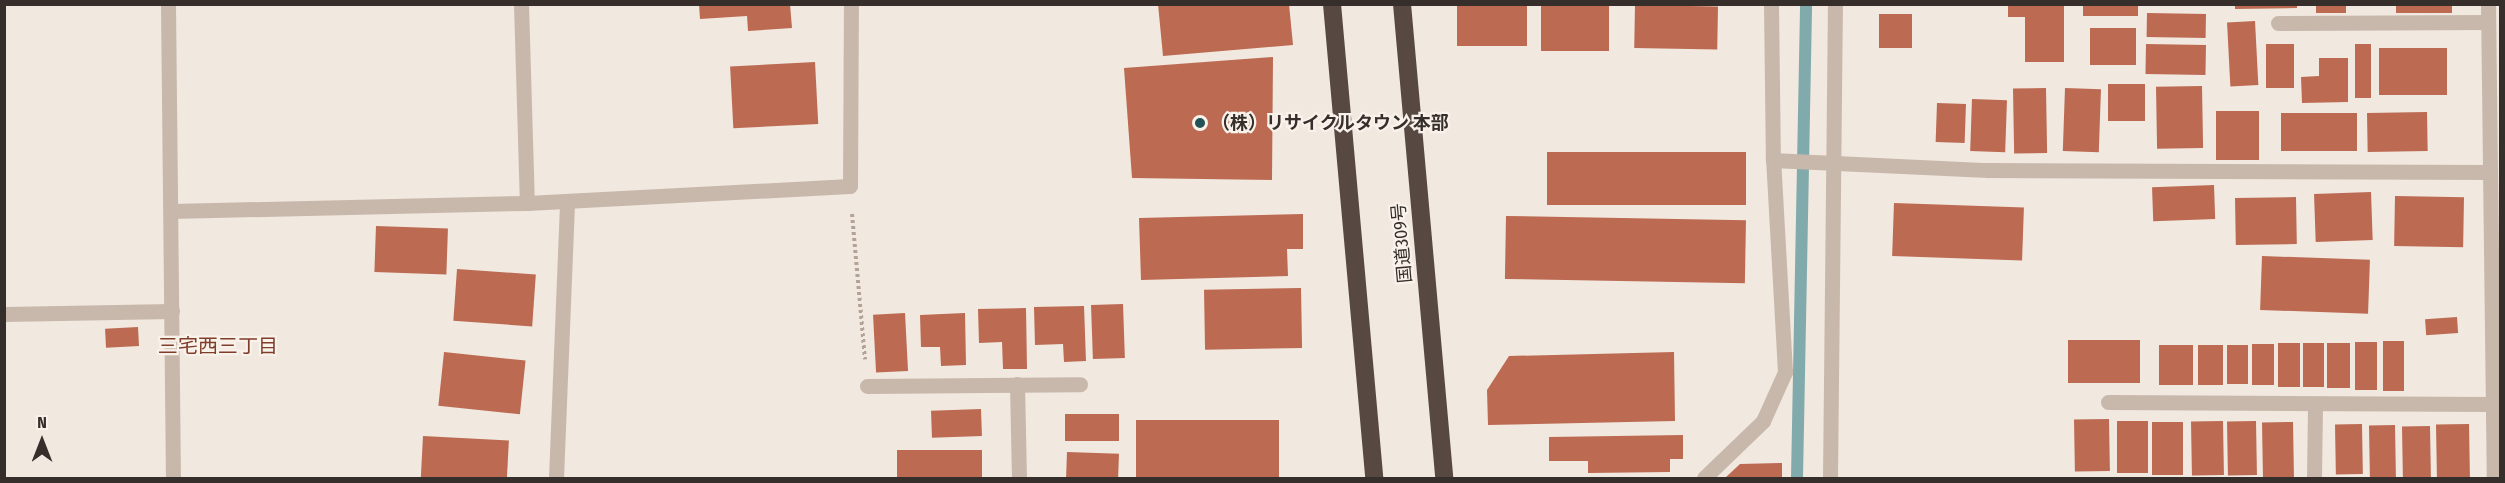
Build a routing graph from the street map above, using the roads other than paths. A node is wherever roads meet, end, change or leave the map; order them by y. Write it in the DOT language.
graph roads {
  1 [pos="168,4"];
  2 [pos="521,4"];
  3 [pos="851,4"];
  4 [pos="1332,4"];
  5 [pos="1402,4"];
  6 [pos="1772,4"];
  7 [pos="1835,4"];
  8 [pos="2488,4"];
  9 [pos="2488,22"];
  10 [pos="2278,23"];
  11 [pos="1775,160"];
  12 [pos="1832,163"];
  13 [pos="2489,172"];
  14 [pos="567,201"];
  15 [pos="526,204"];
  16 [pos="171,211"];
  17 [pos="172,310"];
  18 [pos="4,314"];
  19 [pos="1017,384"];
  20 [pos="1080,384"];
  21 [pos="867,386"];
  22 [pos="2108,402"];
  23 [pos="2314,404"];
  24 [pos="2493,404"];
  25 [pos="173,478"];
  26 [pos="556,478"];
  27 [pos="1019,478"];
  28 [pos="1374,478"];
  29 [pos="1444,478"];
  30 [pos="1704,478"];
  31 [pos="1830,478"];
  32 [pos="2314,478"];
  33 [pos="2494,478"];
  1 -- 16 [label="street"];
  2 -- 15 [label="street"];
  3 -- 14 [label="street"];
  4 -- 28 [label="highway"];
  5 -- 29 [label="highway, 国道309号"];
  6 -- 11 [label="street"];
  7 -- 12 [label="street"];
  8 -- 9 [label="street"];
  9 -- 10 [label="street"];
  9 -- 13 [label="street"];
  11 -- 12 [label="street"];
  11 -- 30 [label="street"];
  12 -- 13 [label="street"];
  12 -- 31 [label="street"];
  13 -- 24 [label="street"];
  14 -- 15 [label="street"];
  14 -- 26 [label="street"];
  15 -- 16 [label="street"];
  16 -- 17 [label="street"];
  17 -- 18 [label="street"];
  17 -- 25 [label="street"];
  19 -- 20 [label="street"];
  19 -- 21 [label="street"];
  19 -- 27 [label="street"];
  22 -- 23 [label="street"];
  23 -- 24 [label="street"];
  23 -- 32 [label="street"];
  24 -- 33 [label="street"];
}
